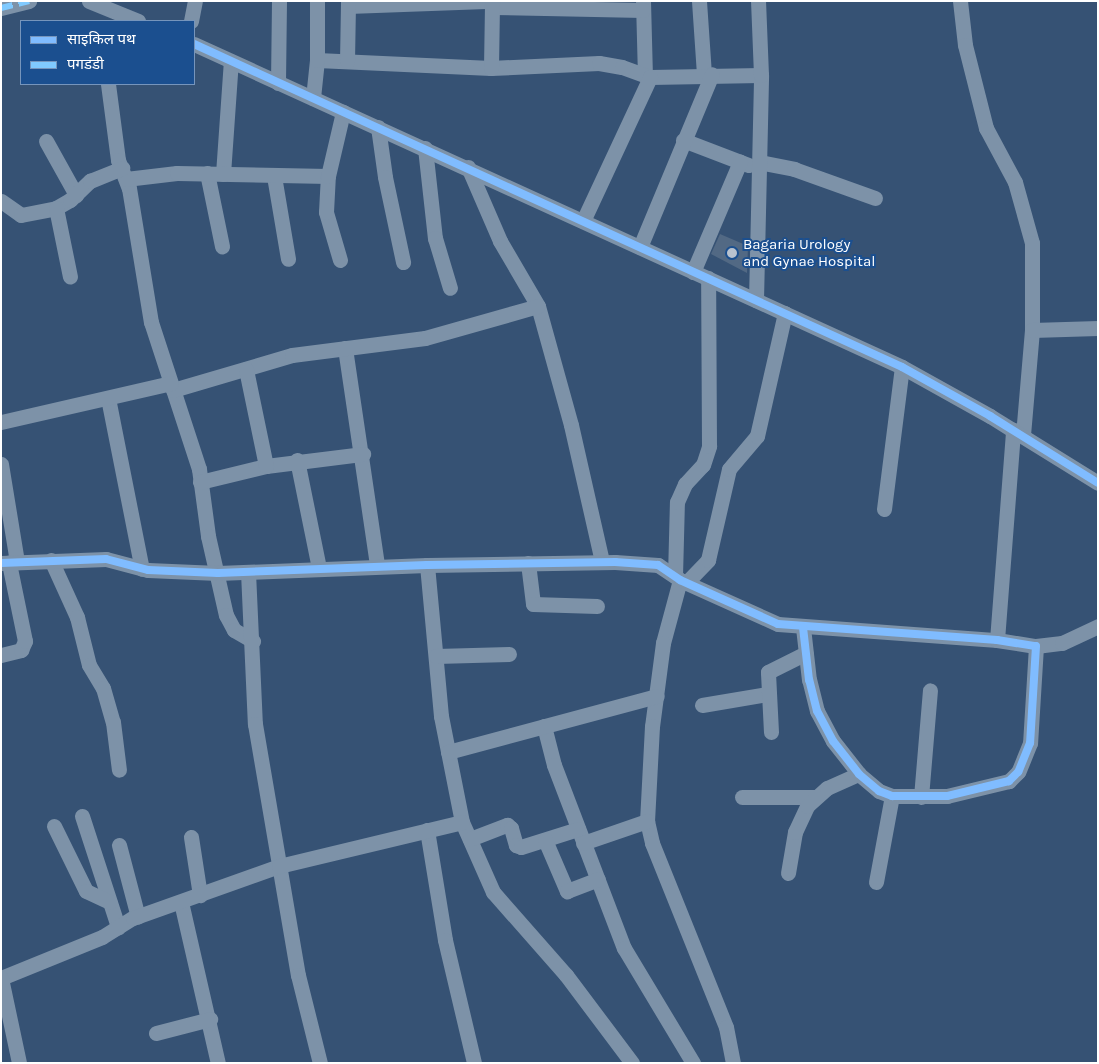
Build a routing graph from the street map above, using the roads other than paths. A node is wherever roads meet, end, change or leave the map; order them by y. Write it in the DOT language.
graph roads {
  1 [pos="29,1"];
  2 [pos="195,1"];
  3 [pos="279,1"];
  4 [pos="316,1"];
  5 [pos="700,1"];
  6 [pos="758,1"];
  7 [pos="960,1"];
  8 [pos="490,3"];
  9 [pos="348,4"];
  10 [pos="643,5"];
  11 [pos="1,8"];
  12 [pos="98,10"];
  13 [pos="129,13"];
  14 [pos="191,20"];
  15 [pos="195,44"];
  16 [pos="317,60"];
  17 [pos="231,61"];
  18 [pos="348,61"];
  19 [pos="491,68"];
  20 [pos="708,74"];
  21 [pos="761,75"];
  22 [pos="648,76"];
  23 [pos="278,83"];
  24 [pos="108,85"];
  25 [pos="314,98"];
  26 [pos="343,112"];
  27 [pos="378,127"];
  28 [pos="683,140"];
  29 [pos="46,141"];
  30 [pos="426,148"];
  31 [pos="740,162"];
  32 [pos="759,165"];
  33 [pos="468,167"];
  34 [pos="124,173"];
  35 [pos="208,173"];
  36 [pos="223,174"];
  37 [pos="274,176"];
  38 [pos="328,176"];
  39 [pos="76,195"];
  40 [pos="875,198"];
  41 [pos="1,201"];
  42 [pos="56,208"];
  43 [pos="583,221"];
  44 [pos="222,246"];
  45 [pos="640,247"];
  46 [pos="288,259"];
  47 [pos="340,260"];
  48 [pos="403,262"];
  49 [pos="693,272"];
  50 [pos="70,277"];
  51 [pos="708,278"];
  52 [pos="450,288"];
  53 [pos="756,300"];
  54 [pos="538,306"];
  55 [pos="785,313"];
  56 [pos="1098,328"];
  57 [pos="1032,330"];
  58 [pos="345,348"];
  59 [pos="902,367"];
  60 [pos="246,369"];
  61 [pos="172,387"];
  62 [pos="108,398"];
  63 [pos="1,422"];
  64 [pos="1018,433"];
  65 [pos="363,454"];
  66 [pos="297,460"];
  67 [pos="1,464"];
  68 [pos="266,466"];
  69 [pos="200,482"];
  70 [pos="1098,482"];
  71 [pos="884,509"];
  72 [pos="51,560"];
  73 [pos="602,562"];
  74 [pos="9,563"];
  75 [pos="528,563"];
  76 [pos="427,565"];
  77 [pos="377,566"];
  78 [pos="319,568"];
  79 [pos="142,569"];
  80 [pos="248,572"];
  81 [pos="218,574"];
  82 [pos="681,580"];
  83 [pos="597,606"];
  84 [pos="803,627"];
  85 [pos="1097,627"];
  86 [pos="997,640"];
  87 [pos="253,641"];
  88 [pos="1036,646"];
  89 [pos="509,654"];
  90 [pos="806,654"];
  91 [pos="1,655"];
  92 [pos="436,656"];
  93 [pos="930,690"];
  94 [pos="767,694"];
  95 [pos="657,696"];
  96 [pos="702,705"];
  97 [pos="544,726"];
  98 [pos="770,732"];
  99 [pos="448,752"];
  100 [pos="119,770"];
  101 [pos="859,774"];
  102 [pos="892,796"];
  103 [pos="742,797"];
  104 [pos="814,797"];
  105 [pos="921,797"];
  106 [pos="82,816"];
  107 [pos="462,822"];
  108 [pos="647,822"];
  109 [pos="54,826"];
  110 [pos="427,830"];
  111 [pos="580,836"];
  112 [pos="191,837"];
  113 [pos="470,839"];
  114 [pos="545,840"];
  115 [pos="118,846"];
  116 [pos="279,866"];
  117 [pos="788,873"];
  118 [pos="598,879"];
  119 [pos="876,882"];
  120 [pos="200,895"];
  121 [pos="110,902"];
  122 [pos="181,902"];
  123 [pos="138,916"];
  124 [pos="118,927"];
  125 [pos="1,978"];
  126 [pos="210,1019"];
  127 [pos="156,1034"];
  128 [pos="19,1063"];
  129 [pos="218,1063"];
  130 [pos="320,1063"];
  131 [pos="474,1063"];
  132 [pos="632,1063"];
  133 [pos="694,1063"];
  134 [pos="734,1063"];
  1 -- 11 [label="street"];
  2 -- 14 [label="street"];
  3 -- 23 [label="street"];
  4 -- 16 [label="street"];
  5 -- 20 [label="street"];
  6 -- 21 [label="street"];
  7 -- 57 [label="street"];
  8 -- 9 [label="street"];
  8 -- 10 [label="street"];
  8 -- 19 [label="street"];
  9 -- 18 [label="street"];
  10 -- 22 [label="street"];
  12 -- 13 [label="street"];
  15 -- 17 [label="street"];
  16 -- 18 [label="street"];
  16 -- 25 [label="street"];
  17 -- 23 [label="street"];
  17 -- 36 [label="street"];
  18 -- 19 [label="street"];
  19 -- 22 [label="street"];
  20 -- 21 [label="street"];
  20 -- 22 [label="street"];
  20 -- 28 [label="street"];
  21 -- 32 [label="street"];
  22 -- 43 [label="street"];
  23 -- 25 [label="street"];
  24 -- 34 [label="street"];
  25 -- 26 [label="street"];
  26 -- 27 [label="street"];
  26 -- 38 [label="street"];
  27 -- 30 [label="street"];
  27 -- 48 [label="street"];
  28 -- 31 [label="street"];
  28 -- 45 [label="street"];
  29 -- 39 [label="street"];
  30 -- 33 [label="street"];
  30 -- 52 [label="street"];
  31 -- 32 [label="street"];
  31 -- 49 [label="street"];
  32 -- 40 [label="street"];
  32 -- 53 [label="street"];
  33 -- 43 [label="street"];
  33 -- 54 [label="street"];
  34 -- 35 [label="street"];
  34 -- 39 [label="street"];
  34 -- 61 [label="street"];
  35 -- 36 [label="street"];
  35 -- 44 [label="street"];
  36 -- 37 [label="street"];
  37 -- 38 [label="street"];
  37 -- 46 [label="street"];
  38 -- 47 [label="street"];
  39 -- 42 [label="street"];
  41 -- 42 [label="street"];
  42 -- 50 [label="street"];
  43 -- 45 [label="street"];
  45 -- 49 [label="street"];
  49 -- 51 [label="street"];
  51 -- 53 [label="street"];
  51 -- 82 [label="street"];
  53 -- 55 [label="street"];
  54 -- 58 [label="street"];
  54 -- 73 [label="street"];
  55 -- 59 [label="street"];
  55 -- 82 [label="street"];
  56 -- 57 [label="street"];
  57 -- 64 [label="street"];
  58 -- 60 [label="street"];
  58 -- 65 [label="street"];
  59 -- 64 [label="street"];
  59 -- 71 [label="street"];
  60 -- 61 [label="street"];
  60 -- 68 [label="street"];
  61 -- 62 [label="street"];
  61 -- 69 [label="street"];
  62 -- 63 [label="street"];
  62 -- 79 [label="street"];
  64 -- 70 [label="street"];
  64 -- 86 [label="street"];
  65 -- 66 [label="street"];
  65 -- 77 [label="street"];
  66 -- 68 [label="street"];
  66 -- 78 [label="street"];
  67 -- 74 [label="street"];
  68 -- 69 [label="street"];
  69 -- 81 [label="street"];
  72 -- 74 [label="street"];
  72 -- 79 [label="street"];
  72 -- 100 [label="street"];
  73 -- 75 [label="street"];
  73 -- 82 [label="street"];
  74 -- 91 [label="street"];
  75 -- 76 [label="street"];
  75 -- 83 [label="street"];
  76 -- 77 [label="street"];
  76 -- 92 [label="street"];
  77 -- 78 [label="street"];
  78 -- 80 [label="street"];
  79 -- 81 [label="street"];
  80 -- 81 [label="street"];
  80 -- 87 [label="street"];
  81 -- 87 [label="street"];
  82 -- 84 [label="street"];
  82 -- 95 [label="street"];
  84 -- 86 [label="street"];
  84 -- 90 [label="street"];
  85 -- 88 [label="street"];
  86 -- 88 [label="street"];
  87 -- 116 [label="street"];
  88 -- 105 [label="street"];
  89 -- 92 [label="street"];
  90 -- 94 [label="street"];
  90 -- 101 [label="street"];
  92 -- 99 [label="street"];
  93 -- 105 [label="street"];
  94 -- 96 [label="street"];
  94 -- 98 [label="street"];
  95 -- 97 [label="street"];
  95 -- 108 [label="street"];
  97 -- 99 [label="street"];
  97 -- 111 [label="street"];
  99 -- 107 [label="street"];
  101 -- 102 [label="street"];
  101 -- 104 [label="street"];
  102 -- 105 [label="street"];
  102 -- 119 [label="street"];
  103 -- 104 [label="street"];
  104 -- 117 [label="street"];
  106 -- 121 [label="street"];
  107 -- 110 [label="street"];
  107 -- 113 [label="street"];
  108 -- 111 [label="street"];
  108 -- 134 [label="street"];
  109 -- 121 [label="street"];
  110 -- 116 [label="street"];
  110 -- 131 [label="street"];
  111 -- 114 [label="street"];
  111 -- 118 [label="street"];
  112 -- 120 [label="street"];
  113 -- 114 [label="street"];
  113 -- 132 [label="street"];
  114 -- 118 [label="street"];
  115 -- 123 [label="street"];
  116 -- 120 [label="street"];
  116 -- 130 [label="street"];
  118 -- 133 [label="street"];
  120 -- 122 [label="street"];
  121 -- 124 [label="street"];
  122 -- 123 [label="street"];
  122 -- 126 [label="street"];
  123 -- 124 [label="street"];
  124 -- 125 [label="street"];
  125 -- 128 [label="street"];
  126 -- 127 [label="street"];
  126 -- 129 [label="street"];
}
